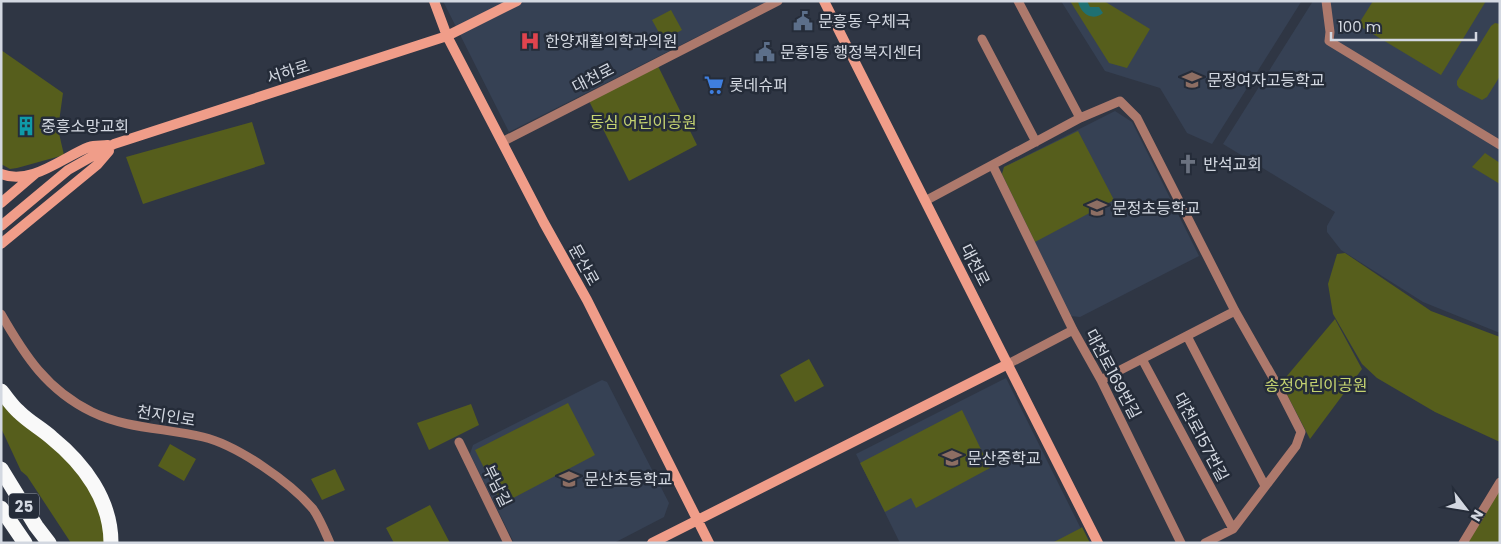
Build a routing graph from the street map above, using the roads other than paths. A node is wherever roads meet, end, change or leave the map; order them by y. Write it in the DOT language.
graph roads {
  1 [pos="434,1"];
  2 [pos="517,1"];
  3 [pos="778,1"];
  4 [pos="824,1"];
  5 [pos="1018,1"];
  6 [pos="1326,1"];
  7 [pos="447,36"];
  8 [pos="982,39"];
  9 [pos="1080,118"];
  10 [pos="502,142"];
  11 [pos="1036,142"];
  12 [pos="114,144"];
  13 [pos="1500,145"];
  14 [pos="993,166"];
  15 [pos="36,172"];
  16 [pos="1,174"];
  17 [pos="926,201"];
  18 [pos="1,203"];
  19 [pos="1,226"];
  20 [pos="1,244"];
  21 [pos="1235,310"];
  22 [pos="1,314"];
  23 [pos="1073,330"];
  24 [pos="1187,336"];
  25 [pos="1142,359"];
  26 [pos="1008,364"];
  27 [pos="1101,380"];
  28 [pos="1,391"];
  29 [pos="459,442"];
  30 [pos="1,468"];
  31 [pos="1500,482"];
  32 [pos="1265,486"];
  33 [pos="1,508"];
  34 [pos="697,519"];
  35 [pos="1233,529"];
  36 [pos="25,543"];
  37 [pos="49,543"];
  38 [pos="111,543"];
  39 [pos="330,543"];
  40 [pos="508,543"];
  41 [pos="652,543"];
  42 [pos="709,543"];
  43 [pos="1098,543"];
  44 [pos="1181,543"];
  45 [pos="1205,543"];
  46 [pos="1463,543"];
  1 -- 7 [label="street, 문산로"];
  2 -- 7 [label="street, 서하로"];
  3 -- 10 [label="street, 대천로"];
  4 -- 17 [label="street, 대천로"];
  5 -- 9 [label="street"];
  6 -- 13 [label="street"];
  7 -- 10 [label="street, 문산로"];
  7 -- 12 [label="street, 서하로"];
  8 -- 11 [label="street"];
  9 -- 11 [label="street"];
  9 -- 21 [label="street"];
  10 -- 34 [label="street, 문산로"];
  11 -- 14 [label="street"];
  12 -- 15 [label="street"];
  12 -- 19 [label="street, 서하로"];
  12 -- 20 [label="street"];
  14 -- 17 [label="street"];
  14 -- 23 [label="street"];
  15 -- 16 [label="street"];
  15 -- 18 [label="street"];
  17 -- 26 [label="street, 대천로"];
  21 -- 24 [label="street"];
  21 -- 32 [label="street"];
  22 -- 39 [label="street, 천지인로"];
  23 -- 26 [label="street, 대천로169번길"];
  23 -- 27 [label="street, 대천로169번길"];
  24 -- 25 [label="street"];
  24 -- 32 [label="street, 대천로157번길"];
  25 -- 27 [label="street"];
  25 -- 35 [label="street, 대천로157번길"];
  26 -- 34 [label="street"];
  26 -- 43 [label="street, 대천로"];
  27 -- 44 [label="street, 대천로169번길"];
  28 -- 38 [label="highway"];
  29 -- 40 [label="street, 부남길"];
  30 -- 37 [label="highway, 25"];
  31 -- 46 [label="street"];
  32 -- 35 [label="street"];
  33 -- 36 [label="highway, 25"];
  34 -- 41 [label="street"];
  34 -- 42 [label="street, 문산로"];
  35 -- 45 [label="street"];
}
